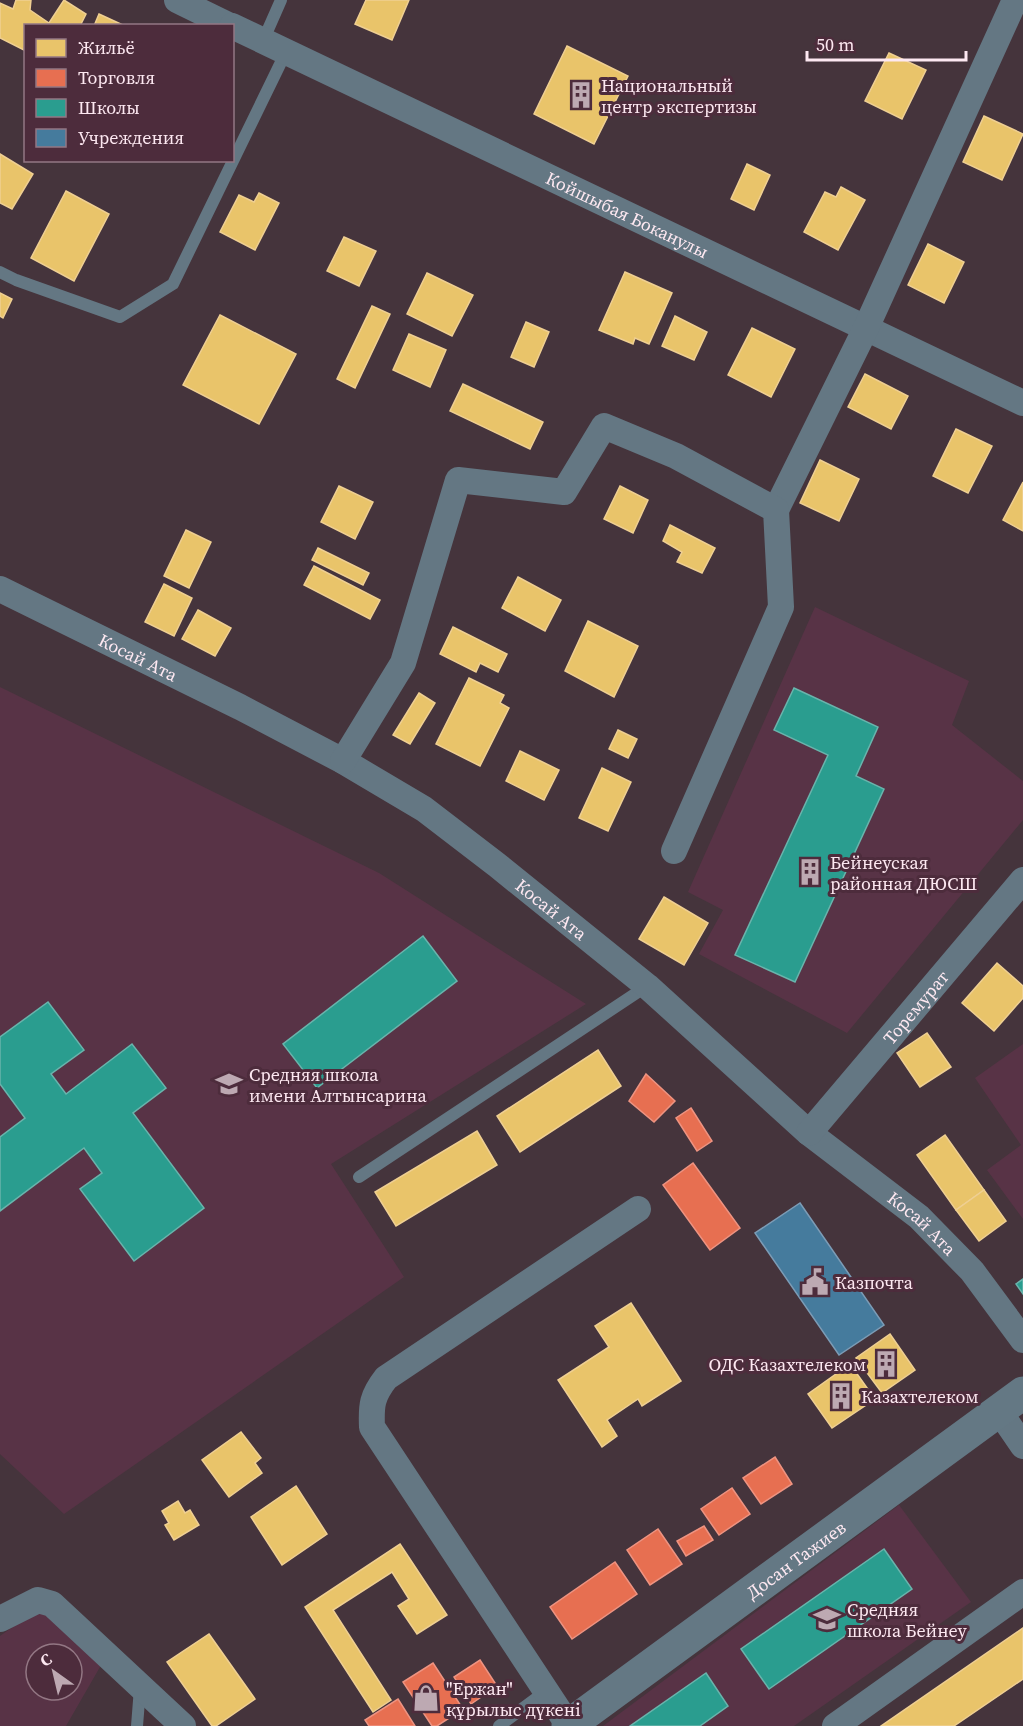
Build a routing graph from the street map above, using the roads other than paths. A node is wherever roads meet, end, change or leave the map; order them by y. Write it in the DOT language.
graph roads {
  1 [pos="177,0"];
  2 [pos="282,0"];
  3 [pos="1015,0"];
  4 [pos="227,24"];
  5 [pos="234,27"];
  6 [pos="262,41"];
  7 [pos="286,52"];
  8 [pos="234,159"];
  9 [pos="232,162"];
  10 [pos="0,272"];
  11 [pos="866,328"];
  12 [pos="1023,403"];
  13 [pos="776,510"];
  14 [pos="0,589"];
  15 [pos="343,761"];
  16 [pos="674,851"];
  17 [pos="1023,880"];
  18 [pos="647,986"];
  19 [pos="809,1133"];
  20 [pos="359,1177"];
  21 [pos="638,1209"];
  22 [pos="1023,1340"];
  23 [pos="1011,1402"];
  24 [pos="1023,1446"];
  25 [pos="1023,1592"];
  26 [pos="0,1619"];
  27 [pos="140,1686"];
  28 [pos="546,1691"];
  29 [pos="137,1726"];
  30 [pos="183,1726"];
  31 [pos="499,1726"];
  32 [pos="568,1726"];
  33 [pos="835,1726"];
  1 -- 4 [label="street, Койшыбая Боканулы"];
  2 -- 6 [label="lane"];
  3 -- 11 [label="street"];
  5 -- 6 [label="street, Койшыбая Боканулы"];
  6 -- 7 [label="street, Койшыбая Боканулы"];
  7 -- 8 [label="lane"];
  7 -- 11 [label="street, Койшыбая Боканулы"];
  9 -- 10 [label="lane"];
  11 -- 12 [label="street, Койшыбая Боканулы"];
  11 -- 13 [label="street"];
  13 -- 15 [label="street"];
  13 -- 16 [label="street"];
  14 -- 15 [label="street, Косай Ата"];
  15 -- 18 [label="street, Косай Ата"];
  17 -- 19 [label="street, Торемурат"];
  18 -- 19 [label="street, Косай Ата"];
  18 -- 20 [label="lane"];
  19 -- 22 [label="street, Косай Ата"];
  21 -- 28 [label="street"];
  23 -- 24 [label="street"];
  23 -- 32 [label="street, Досан Тажиев"];
  25 -- 33 [label="street"];
  26 -- 27 [label="street"];
  27 -- 29 [label="lane"];
  27 -- 30 [label="street"];
  28 -- 31 [label="lane"];
  28 -- 32 [label="street"];
}
